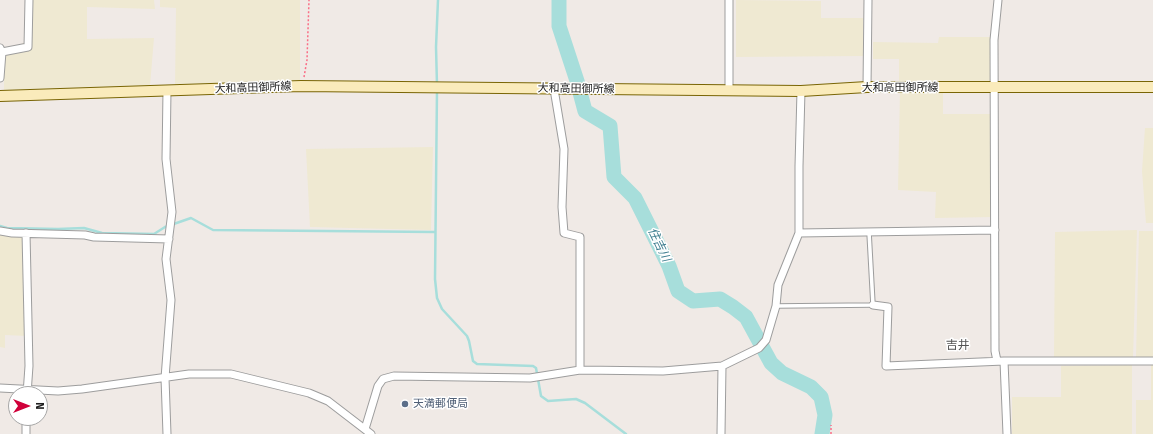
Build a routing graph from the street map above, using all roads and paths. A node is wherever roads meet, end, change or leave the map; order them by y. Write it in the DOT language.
graph roads {
  1 [pos="29,0"];
  2 [pos="309,0"];
  3 [pos="728,0"];
  4 [pos="868,0"];
  5 [pos="998,0"];
  6 [pos="1,50"];
  7 [pos="0,78"];
  8 [pos="301,86"];
  9 [pos="867,87"];
  10 [pos="1153,87"];
  11 [pos="994,88"];
  12 [pos="554,89"];
  13 [pos="729,90"];
  14 [pos="167,91"];
  15 [pos="801,91"];
  16 [pos="0,96"];
  17 [pos="995,230"];
  18 [pos="0,231"];
  19 [pos="868,232"];
  20 [pos="26,233"];
  21 [pos="799,233"];
  22 [pos="169,239"];
  23 [pos="873,305"];
  24 [pos="776,306"];
  25 [pos="1000,361"];
  26 [pos="1153,361"];
  27 [pos="722,366"];
  28 [pos="580,370"];
  29 [pos="165,378"];
  30 [pos="27,386"];
  31 [pos="48,391"];
  32 [pos="831,425"];
  33 [pos="365,429"];
  34 [pos="167,434"];
  35 [pos="371,434"];
  36 [pos="721,434"];
  37 [pos="831,434"];
  38 [pos="1007,434"];
  1 -- 6 [label="street"];
  2 -- 8 [label="path"];
  3 -- 13 [label="street"];
  4 -- 9 [label="street"];
  5 -- 11 [label="street"];
  6 -- 7 [label="street"];
  8 -- 12 [label="main road, 大和高田御所線"];
  8 -- 14 [label="main road, 大和高田御所線"];
  9 -- 11 [label="main road, 大和高田御所線"];
  9 -- 15 [label="main road, 大和高田御所線"];
  10 -- 11 [label="main road, 大和高田御所線"];
  11 -- 17 [label="street"];
  12 -- 13 [label="main road, 大和高田御所線"];
  12 -- 28 [label="street"];
  13 -- 15 [label="main road, 大和高田御所線"];
  14 -- 16 [label="main road, 大和高田御所線"];
  14 -- 22 [label="street"];
  15 -- 21 [label="street"];
  17 -- 19 [label="street"];
  17 -- 25 [label="street"];
  18 -- 20 [label="street"];
  19 -- 21 [label="street"];
  19 -- 23 [label="lane"];
  20 -- 22 [label="street"];
  20 -- 30 [label="street"];
  21 -- 24 [label="street"];
  22 -- 29 [label="street"];
  23 -- 24 [label="lane"];
  23 -- 25 [label="street"];
  24 -- 27 [label="street"];
  25 -- 26 [label="street"];
  25 -- 38 [label="street"];
  27 -- 28 [label="street"];
  27 -- 36 [label="street"];
  28 -- 33 [label="street"];
  29 -- 31 [label="street"];
  29 -- 33 [label="street"];
  29 -- 34 [label="street"];
  32 -- 37 [label="path"];
  33 -- 35 [label="street"];
}
